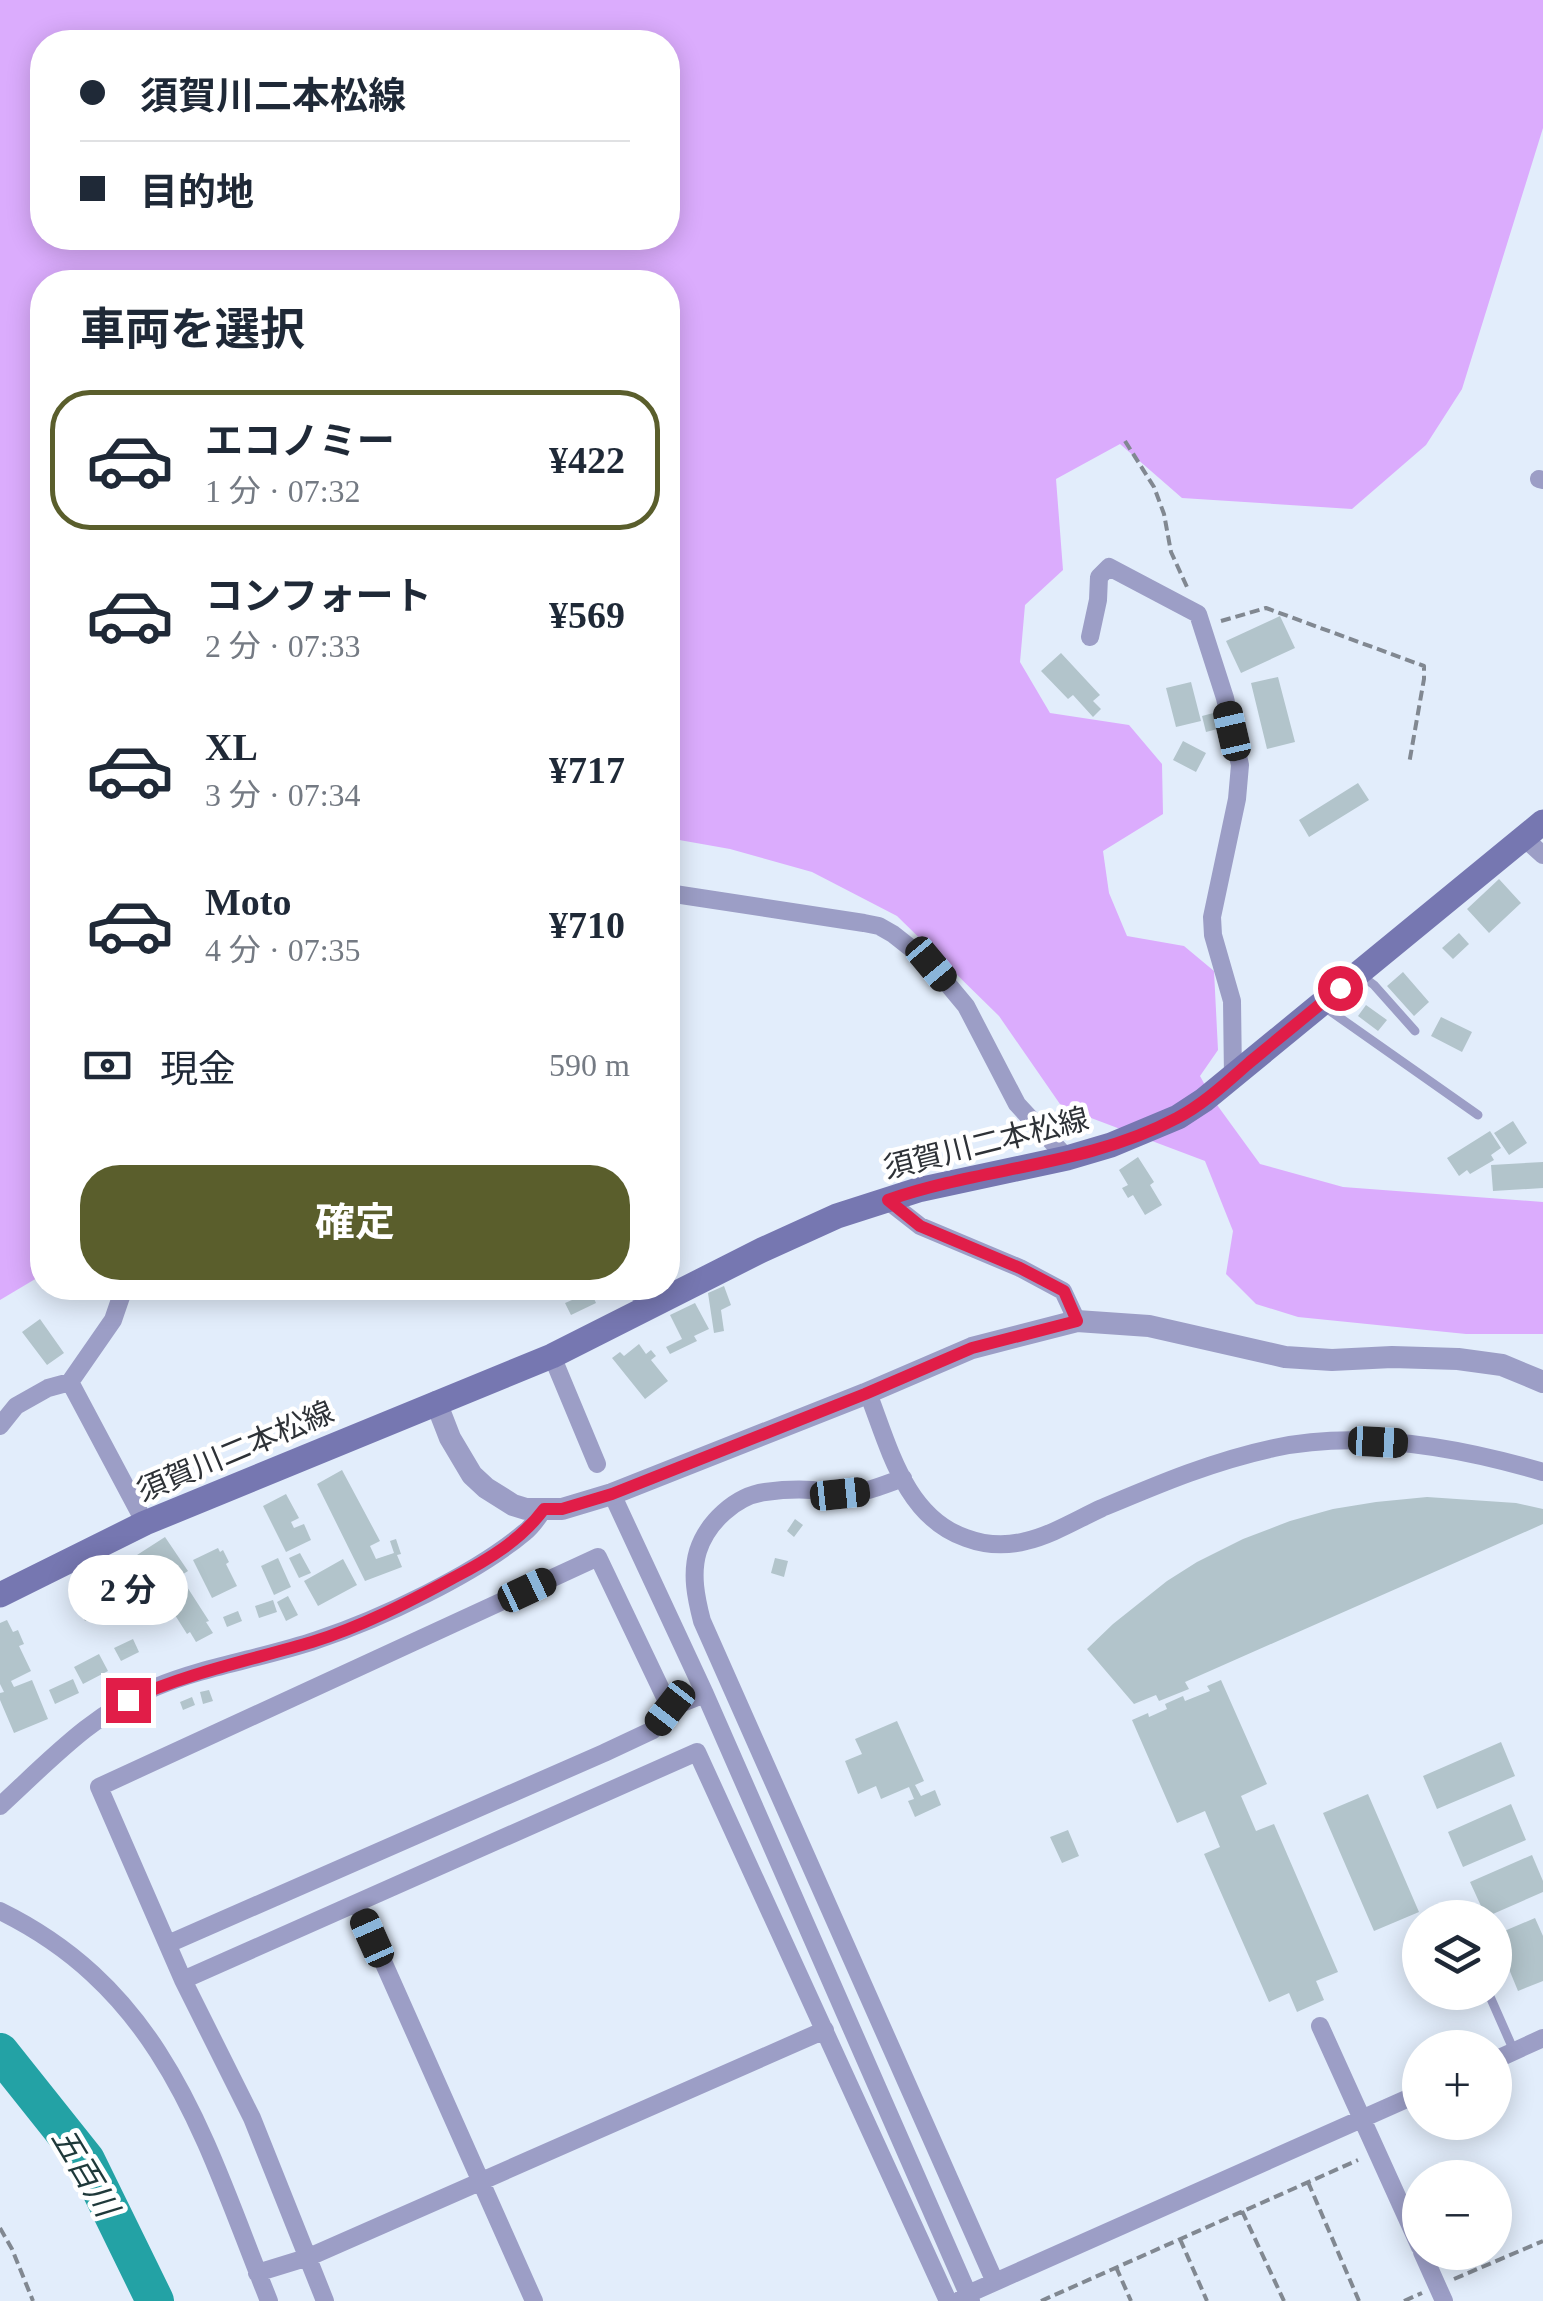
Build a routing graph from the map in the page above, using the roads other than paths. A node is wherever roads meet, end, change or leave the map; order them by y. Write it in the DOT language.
graph roads {
  1 [pos="1090,638"];
  2 [pos="1537,839"];
  3 [pos="680,896"];
  4 [pos="1359,973"];
  5 [pos="1320,1004"];
  6 [pos="1415,1032"];
  7 [pos="1233,1077"];
  8 [pos="1478,1114"];
  9 [pos="1067,1158"];
  10 [pos="888,1200"];
  11 [pos="680,1282"];
  12 [pos="120,1300"];
  13 [pos="639,1300"];
  14 [pos="1077,1321"];
  15 [pos="552,1356"];
  16 [pos="70,1382"];
  17 [pos="1543,1382"];
  18 [pos="868,1393"];
  19 [pos="436,1402"];
  20 [pos="0,1426"];
  21 [pos="597,1464"];
  22 [pos="1543,1472"];
  23 [pos="903,1478"];
  24 [pos="612,1494"];
  25 [pos="544,1509"];
  26 [pos="145,1523"];
  27 [pos="0,1596"];
  28 [pos="704,1694"];
  29 [pos="670,1708"];
  30 [pos="0,1806"];
  31 [pos="357,1903"];
  32 [pos="0,1911"];
  33 [pos="168,1944"];
  34 [pos="183,1980"];
  35 [pos="1496,2010"];
  36 [pos="1320,2026"];
  37 [pos="825,2030"];
  38 [pos="1543,2038"];
  39 [pos="1514,2051"];
  40 [pos="1402,2102"];
  41 [pos="1362,2120"];
  42 [pos="481,2182"];
  43 [pos="1402,2209"];
  44 [pos="309,2257"];
  45 [pos="1430,2270"];
  46 [pos="257,2272"];
  47 [pos="995,2282"];
  48 [pos="1441,2293"];
  49 [pos="965,2299"];
  50 [pos="269,2301"];
  51 [pos="325,2301"];
  52 [pos="534,2301"];
  53 [pos="948,2301"];
  1 -- 7 [label="street"];
  2 -- 4 [label="main road, 須賀川二本松線"];
  3 -- 9 [label="street"];
  4 -- 5 [label="main road, 須賀川二本松線"];
  4 -- 6 [label="lane"];
  5 -- 7 [label="main road, 須賀川二本松線"];
  5 -- 8 [label="lane"];
  7 -- 9 [label="main road, 須賀川二本松線"];
  9 -- 10 [label="main road, 須賀川二本松線"];
  10 -- 11 [label="main road, 須賀川二本松線"];
  10 -- 14 [label="street"];
  12 -- 16 [label="street"];
  13 -- 15 [label="main road, 須賀川二本松線"];
  14 -- 17 [label="street"];
  14 -- 18 [label="street"];
  15 -- 19 [label="main road, 須賀川二本松線"];
  15 -- 21 [label="street"];
  16 -- 20 [label="street"];
  16 -- 26 [label="street"];
  18 -- 23 [label="street"];
  18 -- 24 [label="street"];
  19 -- 25 [label="street"];
  19 -- 26 [label="main road, 須賀川二本松線"];
  22 -- 23 [label="street"];
  23 -- 47 [label="street"];
  24 -- 25 [label="street"];
  24 -- 28 [label="street"];
  25 -- 30 [label="street"];
  26 -- 27 [label="main road, 須賀川二本松線"];
  28 -- 29 [label="street"];
  28 -- 49 [label="street"];
  29 -- 33 [label="street"];
  29 -- 33 [label="street"];
  31 -- 34 [label="street"];
  31 -- 37 [label="street"];
  31 -- 42 [label="street"];
  32 -- 46 [label="street"];
  33 -- 34 [label="street"];
  34 -- 44 [label="street"];
  35 -- 39 [label="lane"];
  36 -- 41 [label="street"];
  37 -- 42 [label="street"];
  37 -- 53 [label="street"];
  38 -- 39 [label="street"];
  40 -- 41 [label="street"];
  41 -- 43 [label="street"];
  41 -- 47 [label="street"];
  42 -- 44 [label="street"];
  42 -- 52 [label="street"];
  44 -- 46 [label="street"];
  44 -- 51 [label="street"];
  45 -- 48 [label="street"];
  46 -- 50 [label="street"];
  47 -- 49 [label="street"];
}
